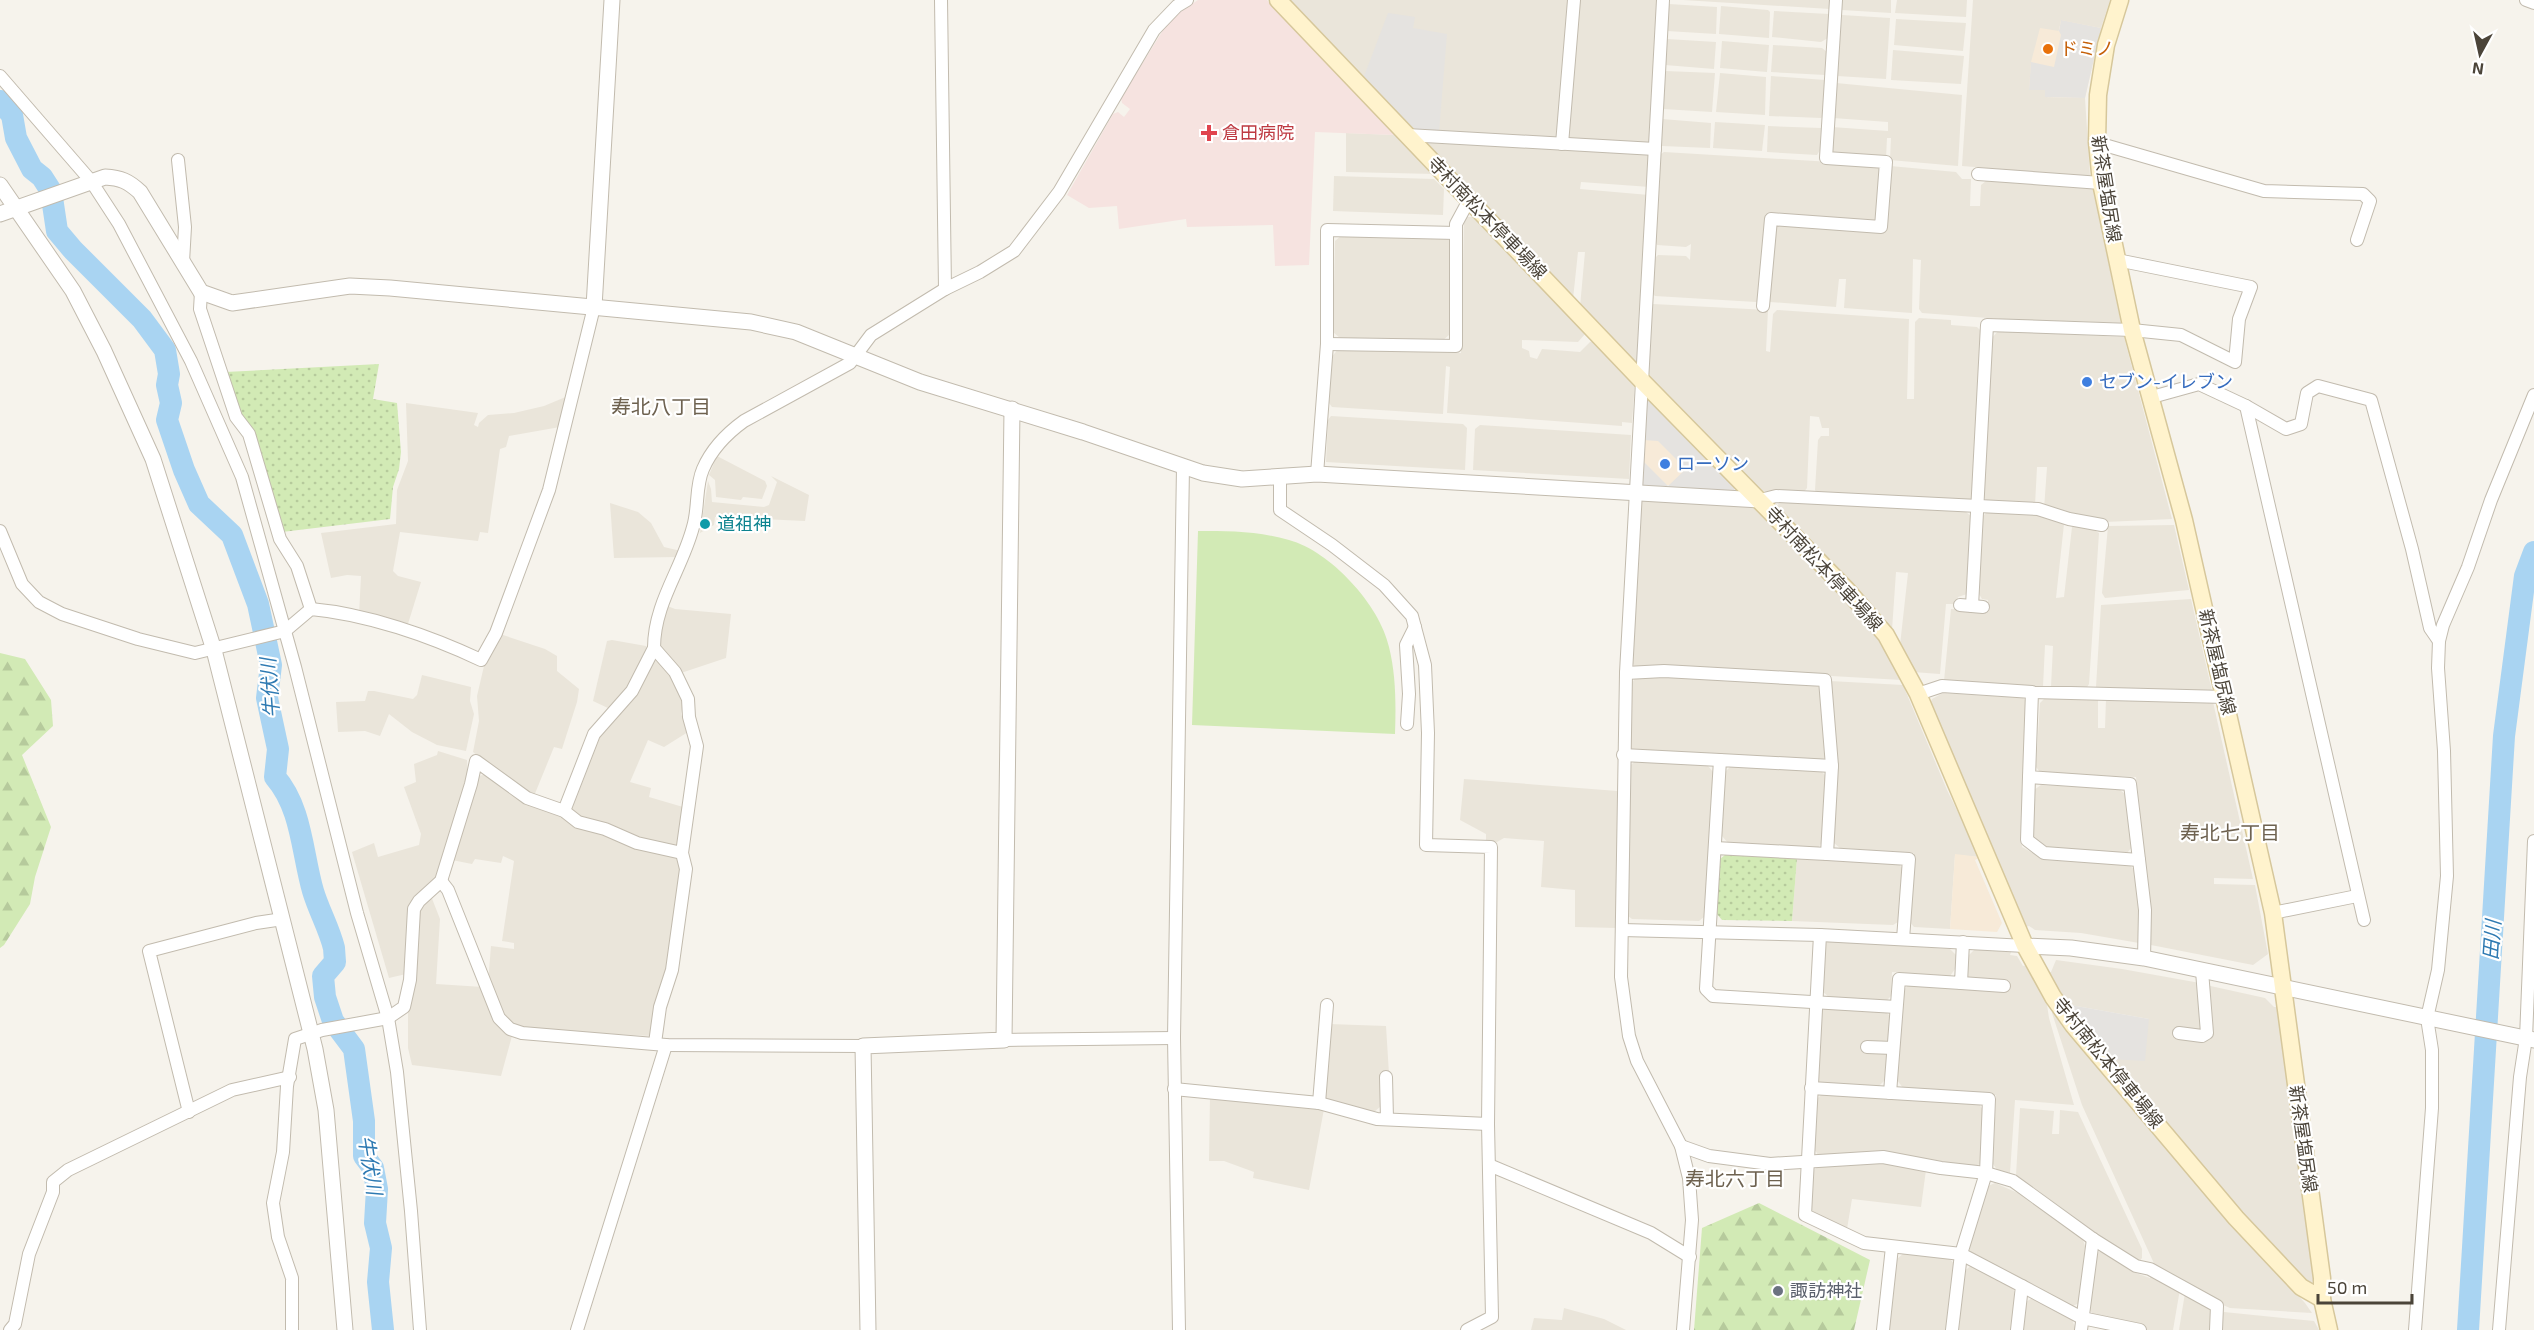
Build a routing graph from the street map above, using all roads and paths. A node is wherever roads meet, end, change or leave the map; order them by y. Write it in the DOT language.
graph roads {
  1 [pos="612,0"];
  2 [pos="940,0"];
  3 [pos="1187,0"];
  4 [pos="1278,0"];
  5 [pos="1574,0"];
  6 [pos="1663,0"];
  7 [pos="1836,0"];
  8 [pos="2120,0"];
  9 [pos="2526,0"];
  10 [pos="2534,3"];
  11 [pos="0,76"];
  12 [pos="1407,135"];
  13 [pos="1562,144"];
  14 [pos="2097,146"];
  15 [pos="1655,149"];
  16 [pos="178,160"];
  17 [pos="1978,174"];
  18 [pos="86,183"];
  19 [pos="2101,183"];
  20 [pos="0,185"];
  21 [pos="1469,200"];
  22 [pos="22,207"];
  23 [pos="0,214"];
  24 [pos="1456,233"];
  25 [pos="2357,240"];
  26 [pos="2117,260"];
  27 [pos="183,262"];
  28 [pos="945,289"];
  29 [pos="201,291"];
  30 [pos="1763,306"];
  31 [pos="594,307"];
  32 [pos="2132,330"];
  33 [pos="1328,344"];
  34 [pos="855,356"];
  35 [pos="1641,380"];
  36 [pos="2534,395"];
  37 [pos="2151,397"];
  38 [pos="2246,406"];
  39 [pos="1012,410"];
  40 [pos="1183,467"];
  41 [pos="1317,474"];
  42 [pos="1280,478"];
  43 [pos="1635,491"];
  44 [pos="1760,500"];
  45 [pos="1978,507"];
  46 [pos="2102,525"];
  47 [pos="0,531"];
  48 [pos="1972,606"];
  49 [pos="311,609"];
  50 [pos="1415,627"];
  51 [pos="285,631"];
  52 [pos="2439,641"];
  53 [pos="218,648"];
  54 [pos="654,648"];
  55 [pos="1626,673"];
  56 [pos="2032,692"];
  57 [pos="1918,694"];
  58 [pos="2225,697"];
  59 [pos="1407,724"];
  60 [pos="1623,755"];
  61 [pos="1720,760"];
  62 [pos="1832,766"];
  63 [pos="2029,777"];
  64 [pos="564,811"];
  65 [pos="2534,842"];
  66 [pos="1715,848"];
  67 [pos="682,853"];
  68 [pos="1827,854"];
  69 [pos="2139,860"];
  70 [pos="441,881"];
  71 [pos="2357,896"];
  72 [pos="2273,913"];
  73 [pos="283,919"];
  74 [pos="2364,920"];
  75 [pos="1622,930"];
  76 [pos="1710,932"];
  77 [pos="1820,935"];
  78 [pos="1903,939"];
  79 [pos="1963,942"];
  80 [pos="2531,942"];
  81 [pos="2025,946"];
  82 [pos="2144,958"];
  83 [pos="2202,971"];
  84 [pos="1961,983"];
  85 [pos="2004,986"];
  86 [pos="2282,988"];
  87 [pos="1816,1002"];
  88 [pos="1327,1005"];
  89 [pos="1896,1007"];
  90 [pos="382,1018"];
  91 [pos="2432,1020"];
  92 [pos="317,1031"];
  93 [pos="2179,1033"];
  94 [pos="2525,1037"];
  95 [pos="1174,1038"];
  96 [pos="1004,1040"];
  97 [pos="660,1044"];
  98 [pos="863,1046"];
  99 [pos="1867,1047"];
  100 [pos="1893,1048"];
  101 [pos="290,1077"];
  102 [pos="1386,1077"];
  103 [pos="1811,1088"];
  104 [pos="1174,1089"];
  105 [pos="1890,1093"];
  106 [pos="1319,1103"];
  107 [pos="189,1112"];
  108 [pos="1387,1119"];
  109 [pos="1488,1124"];
  110 [pos="1681,1146"];
  111 [pos="1807,1162"];
  112 [pos="1489,1165"];
  113 [pos="1986,1173"];
  114 [pos="2093,1239"];
  115 [pos="1892,1247"];
  116 [pos="1961,1254"];
  117 [pos="1690,1257"];
  118 [pos="2022,1286"];
  119 [pos="2322,1299"];
  120 [pos="2081,1324"];
  121 [pos="10,1330"];
  122 [pos="292,1330"];
  123 [pos="345,1330"];
  124 [pos="420,1330"];
  125 [pos="577,1330"];
  126 [pos="868,1330"];
  127 [pos="1179,1330"];
  128 [pos="1467,1330"];
  129 [pos="1683,1330"];
  130 [pos="1883,1330"];
  131 [pos="1952,1330"];
  132 [pos="2017,1330"];
  133 [pos="2140,1330"];
  134 [pos="2216,1330"];
  135 [pos="2329,1330"];
  136 [pos="2415,1330"];
  137 [pos="2499,1330"];
  1 -- 31 [label="street"];
  2 -- 28 [label="street"];
  3 -- 28 [label="street"];
  4 -- 12 [label="main road, 寺村南松本停車場線"];
  5 -- 13 [label="street"];
  6 -- 15 [label="street"];
  7 -- 30 [label="street"];
  8 -- 14 [label="main road, 新茶屋塩尻線"];
  9 -- 10 [label="street"];
  11 -- 18 [label="street"];
  12 -- 13 [label="street"];
  12 -- 21 [label="main road, 寺村南松本停車場線"];
  13 -- 15 [label="street"];
  14 -- 19 [label="main road, 新茶屋塩尻線"];
  14 -- 25 [label="street"];
  15 -- 35 [label="street"];
  16 -- 27 [label="street"];
  17 -- 19 [label="street"];
  18 -- 22 [label="street"];
  18 -- 27 [label="street"];
  18 -- 51 [label="street"];
  19 -- 26 [label="main road, 新茶屋塩尻線"];
  20 -- 22 [label="street"];
  21 -- 24 [label="street"];
  21 -- 35 [label="main road, 寺村南松本停車場線"];
  22 -- 23 [label="street"];
  22 -- 53 [label="street"];
  24 -- 33 [label="street"];
  24 -- 33 [label="street"];
  26 -- 32 [label="main road, 新茶屋塩尻線"];
  26 -- 32 [label="street"];
  27 -- 29 [label="street"];
  28 -- 34 [label="street"];
  29 -- 31 [label="street"];
  29 -- 49 [label="street"];
  31 -- 34 [label="street"];
  31 -- 49 [label="street"];
  32 -- 37 [label="main road, 新茶屋塩尻線"];
  32 -- 45 [label="street"];
  33 -- 41 [label="street"];
  34 -- 39 [label="street"];
  34 -- 54 [label="street"];
  35 -- 43 [label="street"];
  35 -- 44 [label="main road, 寺村南松本停車場線"];
  36 -- 52 [label="street"];
  37 -- 38 [label="street"];
  37 -- 58 [label="main road, 新茶屋塩尻線"];
  38 -- 52 [label="street"];
  38 -- 71 [label="street"];
  39 -- 40 [label="street"];
  39 -- 96 [label="street"];
  40 -- 42 [label="street"];
  40 -- 95 [label="street"];
  41 -- 42 [label="street"];
  41 -- 43 [label="street"];
  42 -- 50 [label="street"];
  43 -- 44 [label="street"];
  43 -- 55 [label="street"];
  44 -- 45 [label="street"];
  44 -- 57 [label="main road, 寺村南松本停車場線"];
  45 -- 46 [label="street"];
  45 -- 48 [label="street"];
  47 -- 53 [label="street"];
  49 -- 51 [label="street"];
  50 -- 59 [label="street"];
  50 -- 109 [label="street"];
  51 -- 53 [label="street"];
  51 -- 90 [label="street"];
  52 -- 91 [label="street"];
  53 -- 73 [label="street"];
  54 -- 64 [label="street"];
  54 -- 67 [label="street"];
  55 -- 60 [label="street"];
  55 -- 62 [label="street"];
  56 -- 57 [label="street"];
  56 -- 58 [label="street"];
  56 -- 63 [label="street"];
  57 -- 81 [label="main road, 寺村南松本停車場線"];
  58 -- 72 [label="main road, 新茶屋塩尻線"];
  60 -- 61 [label="street"];
  60 -- 75 [label="street"];
  61 -- 62 [label="street"];
  61 -- 66 [label="street"];
  62 -- 68 [label="street"];
  63 -- 69 [label="street"];
  63 -- 69 [label="street"];
  64 -- 67 [label="street"];
  64 -- 70 [label="street"];
  65 -- 80 [label="street"];
  66 -- 68 [label="street"];
  66 -- 76 [label="street"];
  67 -- 97 [label="street"];
  68 -- 78 [label="street"];
  69 -- 82 [label="street"];
  70 -- 90 [label="street"];
  70 -- 97 [label="street"];
  71 -- 72 [label="street"];
  71 -- 74 [label="street"];
  72 -- 86 [label="main road, 新茶屋塩尻線"];
  73 -- 92 [label="street"];
  73 -- 107 [label="street"];
  75 -- 76 [label="street"];
  75 -- 110 [label="street"];
  76 -- 77 [label="street"];
  76 -- 87 [label="street"];
  77 -- 78 [label="street"];
  77 -- 87 [label="street"];
  78 -- 79 [label="street"];
  79 -- 81 [label="street"];
  79 -- 84 [label="street"];
  80 -- 94 [label="street"];
  81 -- 82 [label="street"];
  81 -- 119 [label="main road, 寺村南松本停車場線"];
  82 -- 83 [label="street"];
  83 -- 86 [label="street"];
  83 -- 93 [label="street"];
  84 -- 85 [label="street"];
  84 -- 89 [label="street"];
  86 -- 91 [label="street"];
  86 -- 119 [label="main road, 新茶屋塩尻線"];
  87 -- 89 [label="street"];
  87 -- 103 [label="street"];
  88 -- 106 [label="street"];
  89 -- 100 [label="street"];
  90 -- 92 [label="street"];
  90 -- 124 [label="street"];
  91 -- 94 [label="street"];
  91 -- 136 [label="street"];
  92 -- 101 [label="street"];
  92 -- 123 [label="street"];
  94 -- 137 [label="street"];
  95 -- 96 [label="street"];
  95 -- 104 [label="street"];
  96 -- 98 [label="street"];
  97 -- 98 [label="street"];
  97 -- 125 [label="street"];
  98 -- 126 [label="street"];
  99 -- 100 [label="street"];
  100 -- 105 [label="street"];
  101 -- 107 [label="street"];
  101 -- 122 [label="street"];
  102 -- 108 [label="street"];
  103 -- 105 [label="street"];
  103 -- 111 [label="street"];
  104 -- 106 [label="street"];
  104 -- 127 [label="street"];
  105 -- 113 [label="street"];
  106 -- 108 [label="street"];
  107 -- 121 [label="street"];
  108 -- 109 [label="street"];
  109 -- 112 [label="street"];
  110 -- 111 [label="street"];
  110 -- 117 [label="street"];
  111 -- 113 [label="street"];
  111 -- 115 [label="street"];
  112 -- 117 [label="street"];
  112 -- 128 [label="street"];
  113 -- 114 [label="street"];
  113 -- 116 [label="street"];
  114 -- 120 [label="street"];
  114 -- 134 [label="street"];
  115 -- 116 [label="street"];
  115 -- 130 [label="street"];
  116 -- 118 [label="street"];
  116 -- 131 [label="street"];
  117 -- 129 [label="street"];
  118 -- 120 [label="street"];
  118 -- 132 [label="street"];
  119 -- 135 [label="main road, 新茶屋塩尻線"];
  120 -- 133 [label="street"];
}
